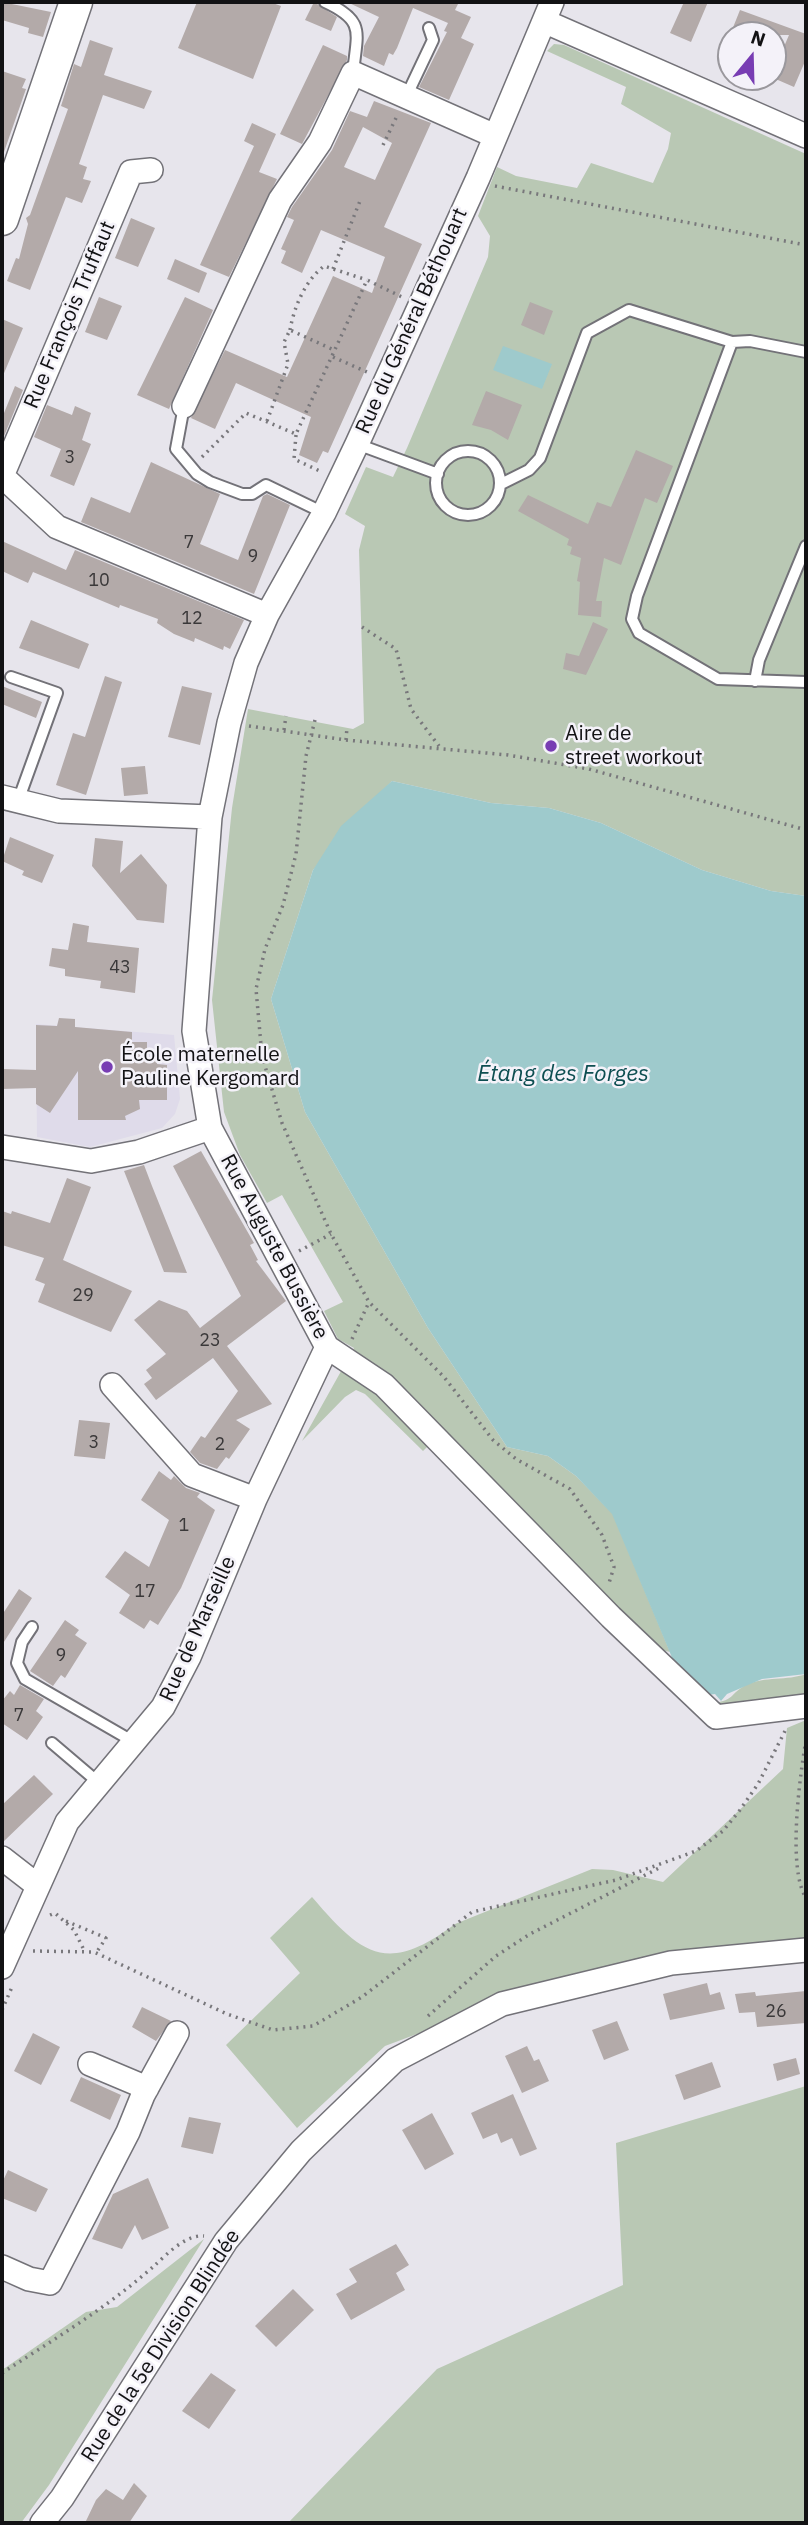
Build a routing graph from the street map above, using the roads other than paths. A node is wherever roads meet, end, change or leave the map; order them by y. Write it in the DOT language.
graph roads {
  1 [pos="76,2"];
  2 [pos="325,2"];
  3 [pos="549,12"];
  4 [pos="429,28"];
  5 [pos="352,73"];
  6 [pos="406,97"];
  7 [pos="495,136"];
  8 [pos="806,136"];
  9 [pos="151,170"];
  10 [pos="2,219"];
  11 [pos="732,342"];
  12 [pos="806,352"];
  13 [pos="184,406"];
  14 [pos="357,444"];
  15 [pos="438,474"];
  16 [pos="2,476"];
  17 [pos="501,484"];
  18 [pos="324,513"];
  19 [pos="806,546"];
  20 [pos="267,615"];
  21 [pos="10,677"];
  22 [pos="755,681"];
  23 [pos="806,682"];
  24 [pos="10,799"];
  25 [pos="210,817"];
  26 [pos="210,1128"];
  27 [pos="2,1147"];
  28 [pos="336,1351"];
  29 [pos="113,1385"];
  30 [pos="255,1499"];
  31 [pos="32,1627"];
  32 [pos="798,1707"];
  33 [pos="134,1742"];
  34 [pos="52,1743"];
  35 [pos="99,1783"];
  36 [pos="2,1858"];
  37 [pos="38,1886"];
  38 [pos="806,1950"];
  39 [pos="2,1968"];
  40 [pos="177,2033"];
  41 [pos="90,2064"];
  42 [pos="147,2088"];
  43 [pos="2,2267"];
  44 [pos="42,2523"];
  1 -- 10 [label="main road"];
  2 -- 5 [label="lane"];
  3 -- 7 [label="street, Rue du Général Béthouart"];
  3 -- 8 [label="street"];
  4 -- 6 [label="lane"];
  5 -- 6 [label="street"];
  5 -- 13 [label="street"];
  6 -- 7 [label="street"];
  7 -- 14 [label="street, Rue du Général Béthouart"];
  9 -- 16 [label="street, Rue François Truffaut"];
  11 -- 12 [label="lane"];
  11 -- 17 [label="lane"];
  11 -- 22 [label="lane"];
  13 -- 18 [label="lane"];
  14 -- 15 [label="lane"];
  14 -- 18 [label="street, Rue du Général Béthouart"];
  15 -- 17 [label="lane"];
  15 -- 17 [label="lane"];
  16 -- 20 [label="street"];
  18 -- 20 [label="street, Rue du Général Béthouart"];
  19 -- 22 [label="lane"];
  20 -- 25 [label="street, Rue Auguste Bussière"];
  21 -- 24 [label="lane"];
  22 -- 23 [label="lane"];
  24 -- 25 [label="street"];
  25 -- 26 [label="street, Rue Auguste Bussière"];
  26 -- 27 [label="street"];
  26 -- 28 [label="street, Rue Auguste Bussière"];
  28 -- 30 [label="street, Rue de Marseille"];
  28 -- 32 [label="street, Rue Auguste Bussière"];
  29 -- 30 [label="street"];
  30 -- 33 [label="street, Rue de Marseille"];
  31 -- 33 [label="lane"];
  33 -- 35 [label="street, Rue de Marseille"];
  34 -- 35 [label="lane"];
  35 -- 37 [label="street, Rue de Marseille"];
  36 -- 37 [label="street"];
  37 -- 39 [label="street, Rue de Marseille"];
  38 -- 44 [label="street, Rue de la 5e Division Blindée"];
  40 -- 42 [label="street"];
  41 -- 42 [label="street"];
  42 -- 43 [label="street"];
}
